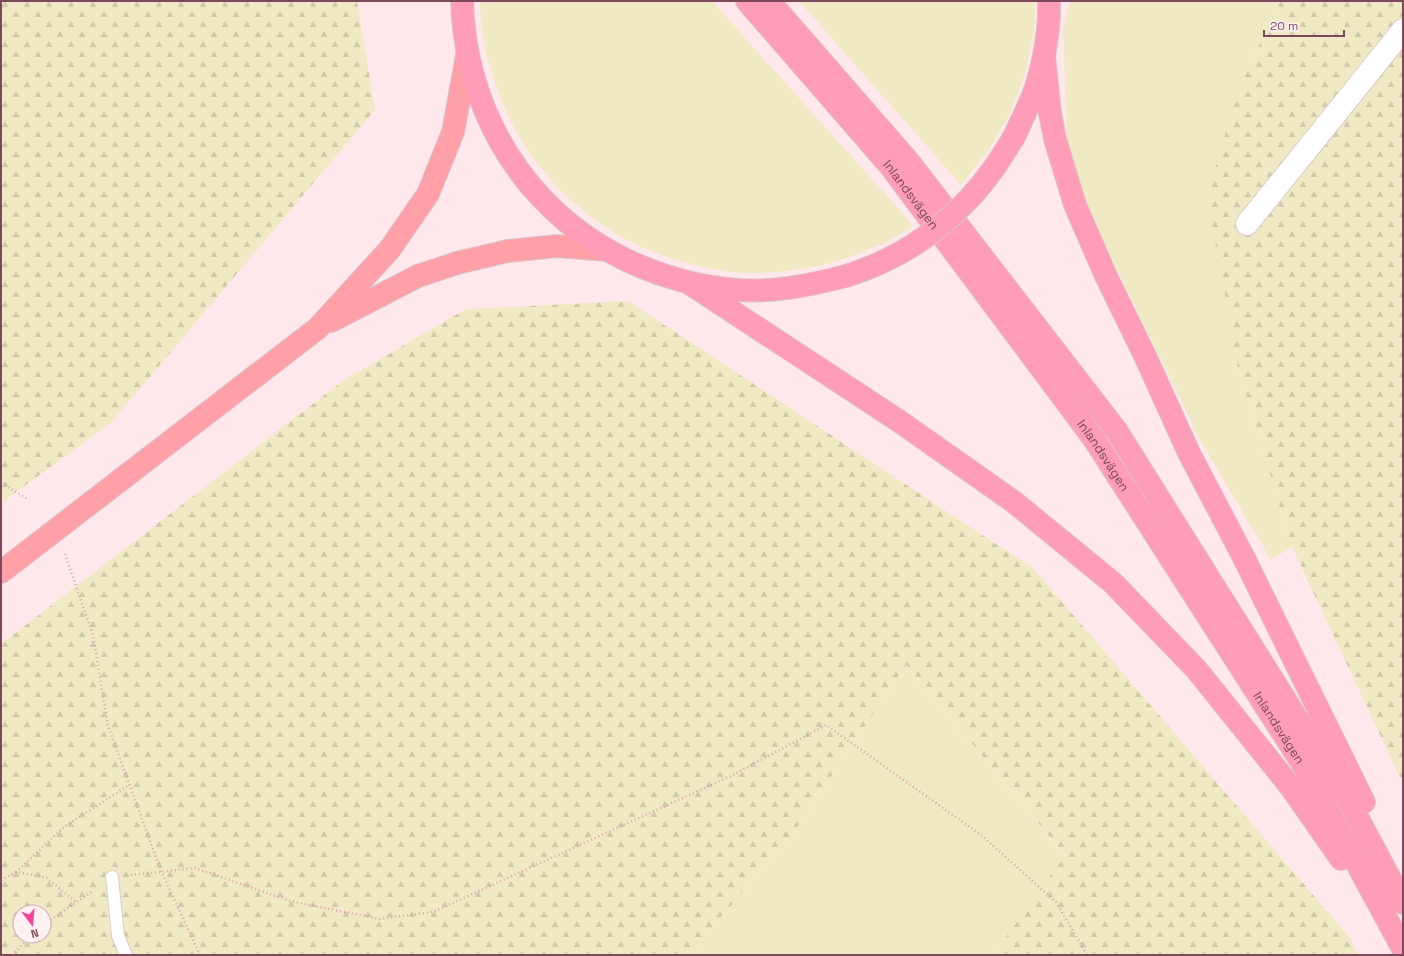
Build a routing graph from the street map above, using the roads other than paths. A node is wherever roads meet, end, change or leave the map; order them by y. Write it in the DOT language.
graph roads {
  1 [pos="462,1"];
  2 [pos="748,1"];
  3 [pos="769,1"];
  4 [pos="1050,1"];
  5 [pos="1403,30"];
  6 [pos="1044,55"];
  7 [pos="467,56"];
  8 [pos="1247,224"];
  9 [pos="607,250"];
  10 [pos="689,283"];
  11 [pos="318,328"];
  12 [pos="1,572"];
  13 [pos="112,877"];
  14 [pos="1403,884"];
  15 [pos="1403,903"];
  16 [pos="1403,949"];
  17 [pos="126,955"];
  1 -- 7 [label="highway"];
  2 -- 16 [label="highway, Inlandsvägen"];
  3 -- 15 [label="highway, Inlandsvägen"];
  4 -- 6 [label="highway"];
  5 -- 8 [label="street"];
  6 -- 10 [label="highway, bridge"];
  6 -- 14 [label="highway"];
  7 -- 9 [label="highway"];
  7 -- 11 [label="main road"];
  9 -- 10 [label="highway"];
  9 -- 11 [label="main road"];
  10 -- 16 [label="highway"];
  11 -- 12 [label="main road"];
  13 -- 17 [label="lane"];
}
